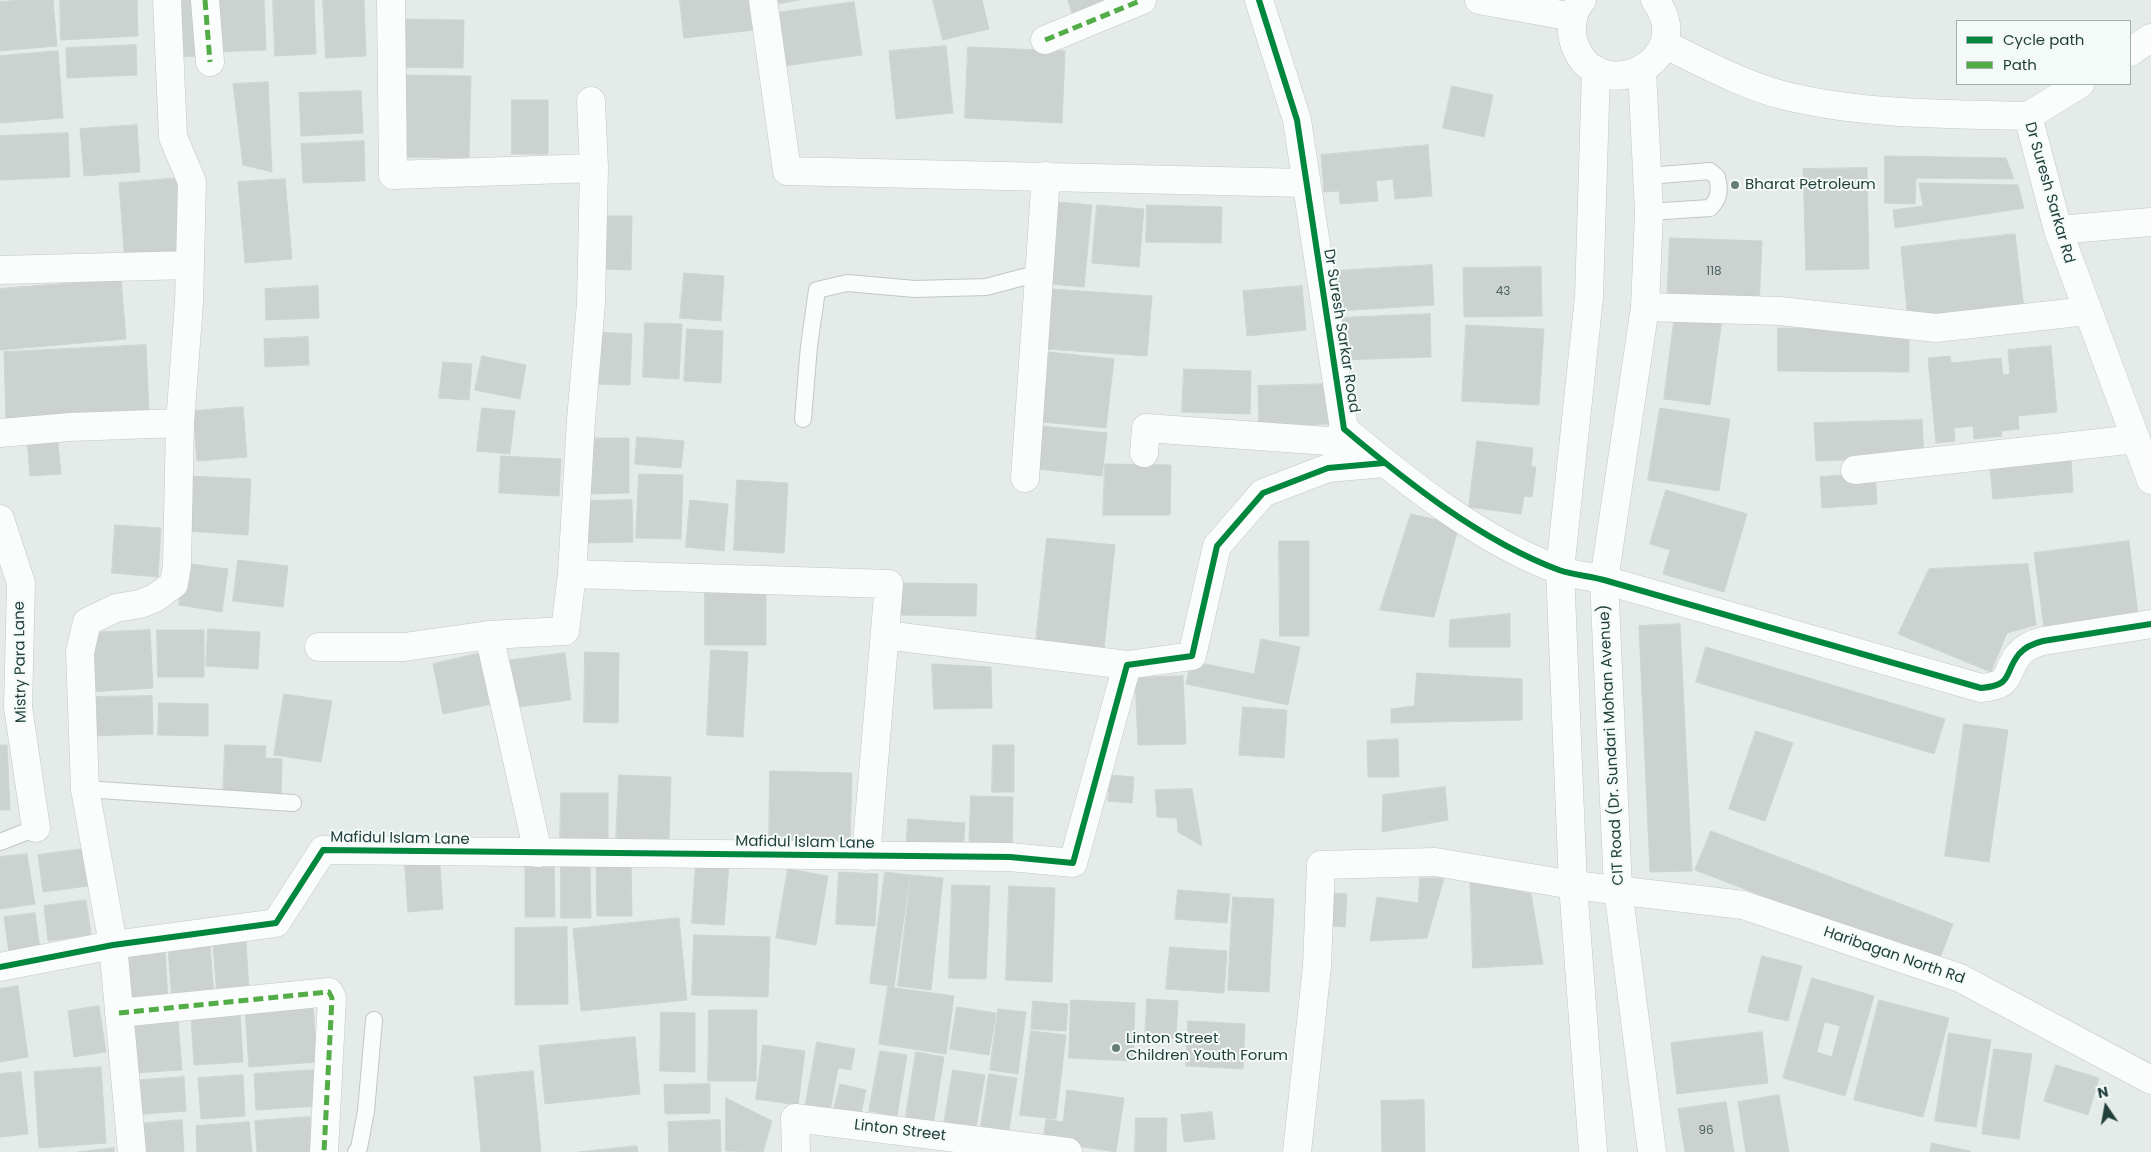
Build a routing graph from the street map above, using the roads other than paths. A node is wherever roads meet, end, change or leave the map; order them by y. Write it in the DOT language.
graph roads {
  1 [pos="167,0"];
  2 [pos="205,0"];
  3 [pos="391,0"];
  4 [pos="763,0"];
  5 [pos="1142,0"];
  6 [pos="1259,0"];
  7 [pos="1479,0"];
  8 [pos="1655,0"];
  9 [pos="1578,9"];
  10 [pos="2151,38"];
  11 [pos="1045,40"];
  12 [pos="1664,44"];
  13 [pos="2131,51"];
  14 [pos="210,62"];
  15 [pos="1596,70"];
  16 [pos="1642,70"];
  17 [pos="2078,85"];
  18 [pos="591,101"];
  19 [pos="2028,116"];
  20 [pos="594,168"];
  21 [pos="1046,176"];
  22 [pos="1648,176"];
  23 [pos="1306,183"];
  24 [pos="1649,212"];
  25 [pos="2151,222"];
  26 [pos="2058,230"];
  27 [pos="190,265"];
  28 [pos="0,270"];
  29 [pos="1040,273"];
  30 [pos="1646,307"];
  31 [pos="2087,310"];
  32 [pos="803,419"];
  33 [pos="180,423"];
  34 [pos="1343,427"];
  35 [pos="0,434"];
  36 [pos="2136,439"];
  37 [pos="1144,453"];
  38 [pos="1384,463"];
  39 [pos="1855,470"];
  40 [pos="1025,478"];
  41 [pos="2151,480"];
  42 [pos="0,519"];
  43 [pos="1560,570"];
  44 [pos="572,574"];
  45 [pos="1604,580"];
  46 [pos="2151,624"];
  47 [pos="489,635"];
  48 [pos="885,635"];
  49 [pos="319,647"];
  50 [pos="1127,666"];
  51 [pos="9,708"];
  52 [pos="85,789"];
  53 [pos="292,804"];
  54 [pos="36,828"];
  55 [pos="0,842"];
  56 [pos="538,853"];
  57 [pos="866,856"];
  58 [pos="1573,885"];
  59 [pos="1618,889"];
  60 [pos="113,945"];
  61 [pos="0,967"];
  62 [pos="119,1013"];
  63 [pos="374,1020"];
  64 [pos="2151,1080"];
  65 [pos="132,1152"];
  66 [pos="324,1152"];
  67 [pos="356,1152"];
  68 [pos="796,1152"];
  69 [pos="1068,1152"];
  70 [pos="1297,1152"];
  71 [pos="1592,1152"];
  72 [pos="1652,1152"];
  1 -- 27 [label="street"];
  2 -- 14 [label="street"];
  3 -- 20 [label="street"];
  4 -- 21 [label="street"];
  5 -- 11 [label="street"];
  6 -- 23 [label="street, Dr Suresh Sarkar Road"];
  7 -- 9 [label="street"];
  8 -- 12 [label="street"];
  9 -- 15 [label="street"];
  10 -- 13 [label="street"];
  12 -- 16 [label="street"];
  12 -- 19 [label="street, Dr Suresh Sarkar Rd"];
  15 -- 16 [label="street"];
  15 -- 43 [label="street"];
  16 -- 22 [label="street, CIT Road (Dr. Sundari Mohan Avenue)"];
  17 -- 19 [label="street"];
  18 -- 20 [label="street"];
  19 -- 26 [label="street, Dr Suresh Sarkar Rd"];
  20 -- 44 [label="street"];
  21 -- 23 [label="street"];
  21 -- 29 [label="street"];
  22 -- 24 [label="street, CIT Road (Dr. Sundari Mohan Avenue)"];
  22 -- 24 [label="lane"];
  23 -- 34 [label="street, Dr Suresh Sarkar Road"];
  24 -- 30 [label="street, CIT Road (Dr. Sundari Mohan Avenue)"];
  25 -- 26 [label="street"];
  26 -- 31 [label="street, Dr Suresh Sarkar Rd"];
  27 -- 28 [label="street"];
  27 -- 33 [label="street"];
  29 -- 32 [label="lane"];
  29 -- 40 [label="street"];
  30 -- 31 [label="street"];
  30 -- 45 [label="street, CIT Road (Dr. Sundari Mohan Avenue)"];
  31 -- 36 [label="street, Dr Suresh Sarkar Rd"];
  33 -- 35 [label="street"];
  33 -- 52 [label="street"];
  34 -- 37 [label="street"];
  34 -- 38 [label="street, Dr Suresh Sarkar Road"];
  36 -- 39 [label="street"];
  36 -- 41 [label="street, Dr Suresh Sarkar Rd"];
  38 -- 43 [label="street, Dr Suresh Sarkar Road"];
  38 -- 50 [label="street"];
  42 -- 51 [label="street, Mistry Para Lane"];
  43 -- 45 [label="street, Dr Suresh Sarkar Road"];
  43 -- 58 [label="street"];
  44 -- 47 [label="street"];
  44 -- 48 [label="street"];
  45 -- 46 [label="street, Dr Suresh Sarkar Road"];
  45 -- 59 [label="street, CIT Road (Dr. Sundari Mohan Avenue)"];
  47 -- 49 [label="street"];
  47 -- 56 [label="street"];
  48 -- 50 [label="street"];
  48 -- 57 [label="street"];
  50 -- 57 [label="street, Mafidul Islam Lane"];
  51 -- 54 [label="street, Mistry Para Lane"];
  52 -- 53 [label="lane"];
  52 -- 60 [label="street"];
  54 -- 55 [label="lane, Mistry Para Lane"];
  56 -- 57 [label="street, Mafidul Islam Lane"];
  56 -- 60 [label="street, Mafidul Islam Lane"];
  58 -- 59 [label="street, Haribagan North Rd"];
  58 -- 70 [label="street, Haribagan North Rd"];
  58 -- 71 [label="street"];
  59 -- 64 [label="street, Haribagan North Rd"];
  59 -- 72 [label="street, CIT Road (Dr. Sundari Mohan Avenue)"];
  60 -- 61 [label="street, Mafidul Islam Lane"];
  60 -- 62 [label="street"];
  62 -- 65 [label="street"];
  62 -- 66 [label="street"];
  63 -- 67 [label="lane"];
  68 -- 69 [label="street, Linton Street"];
}
